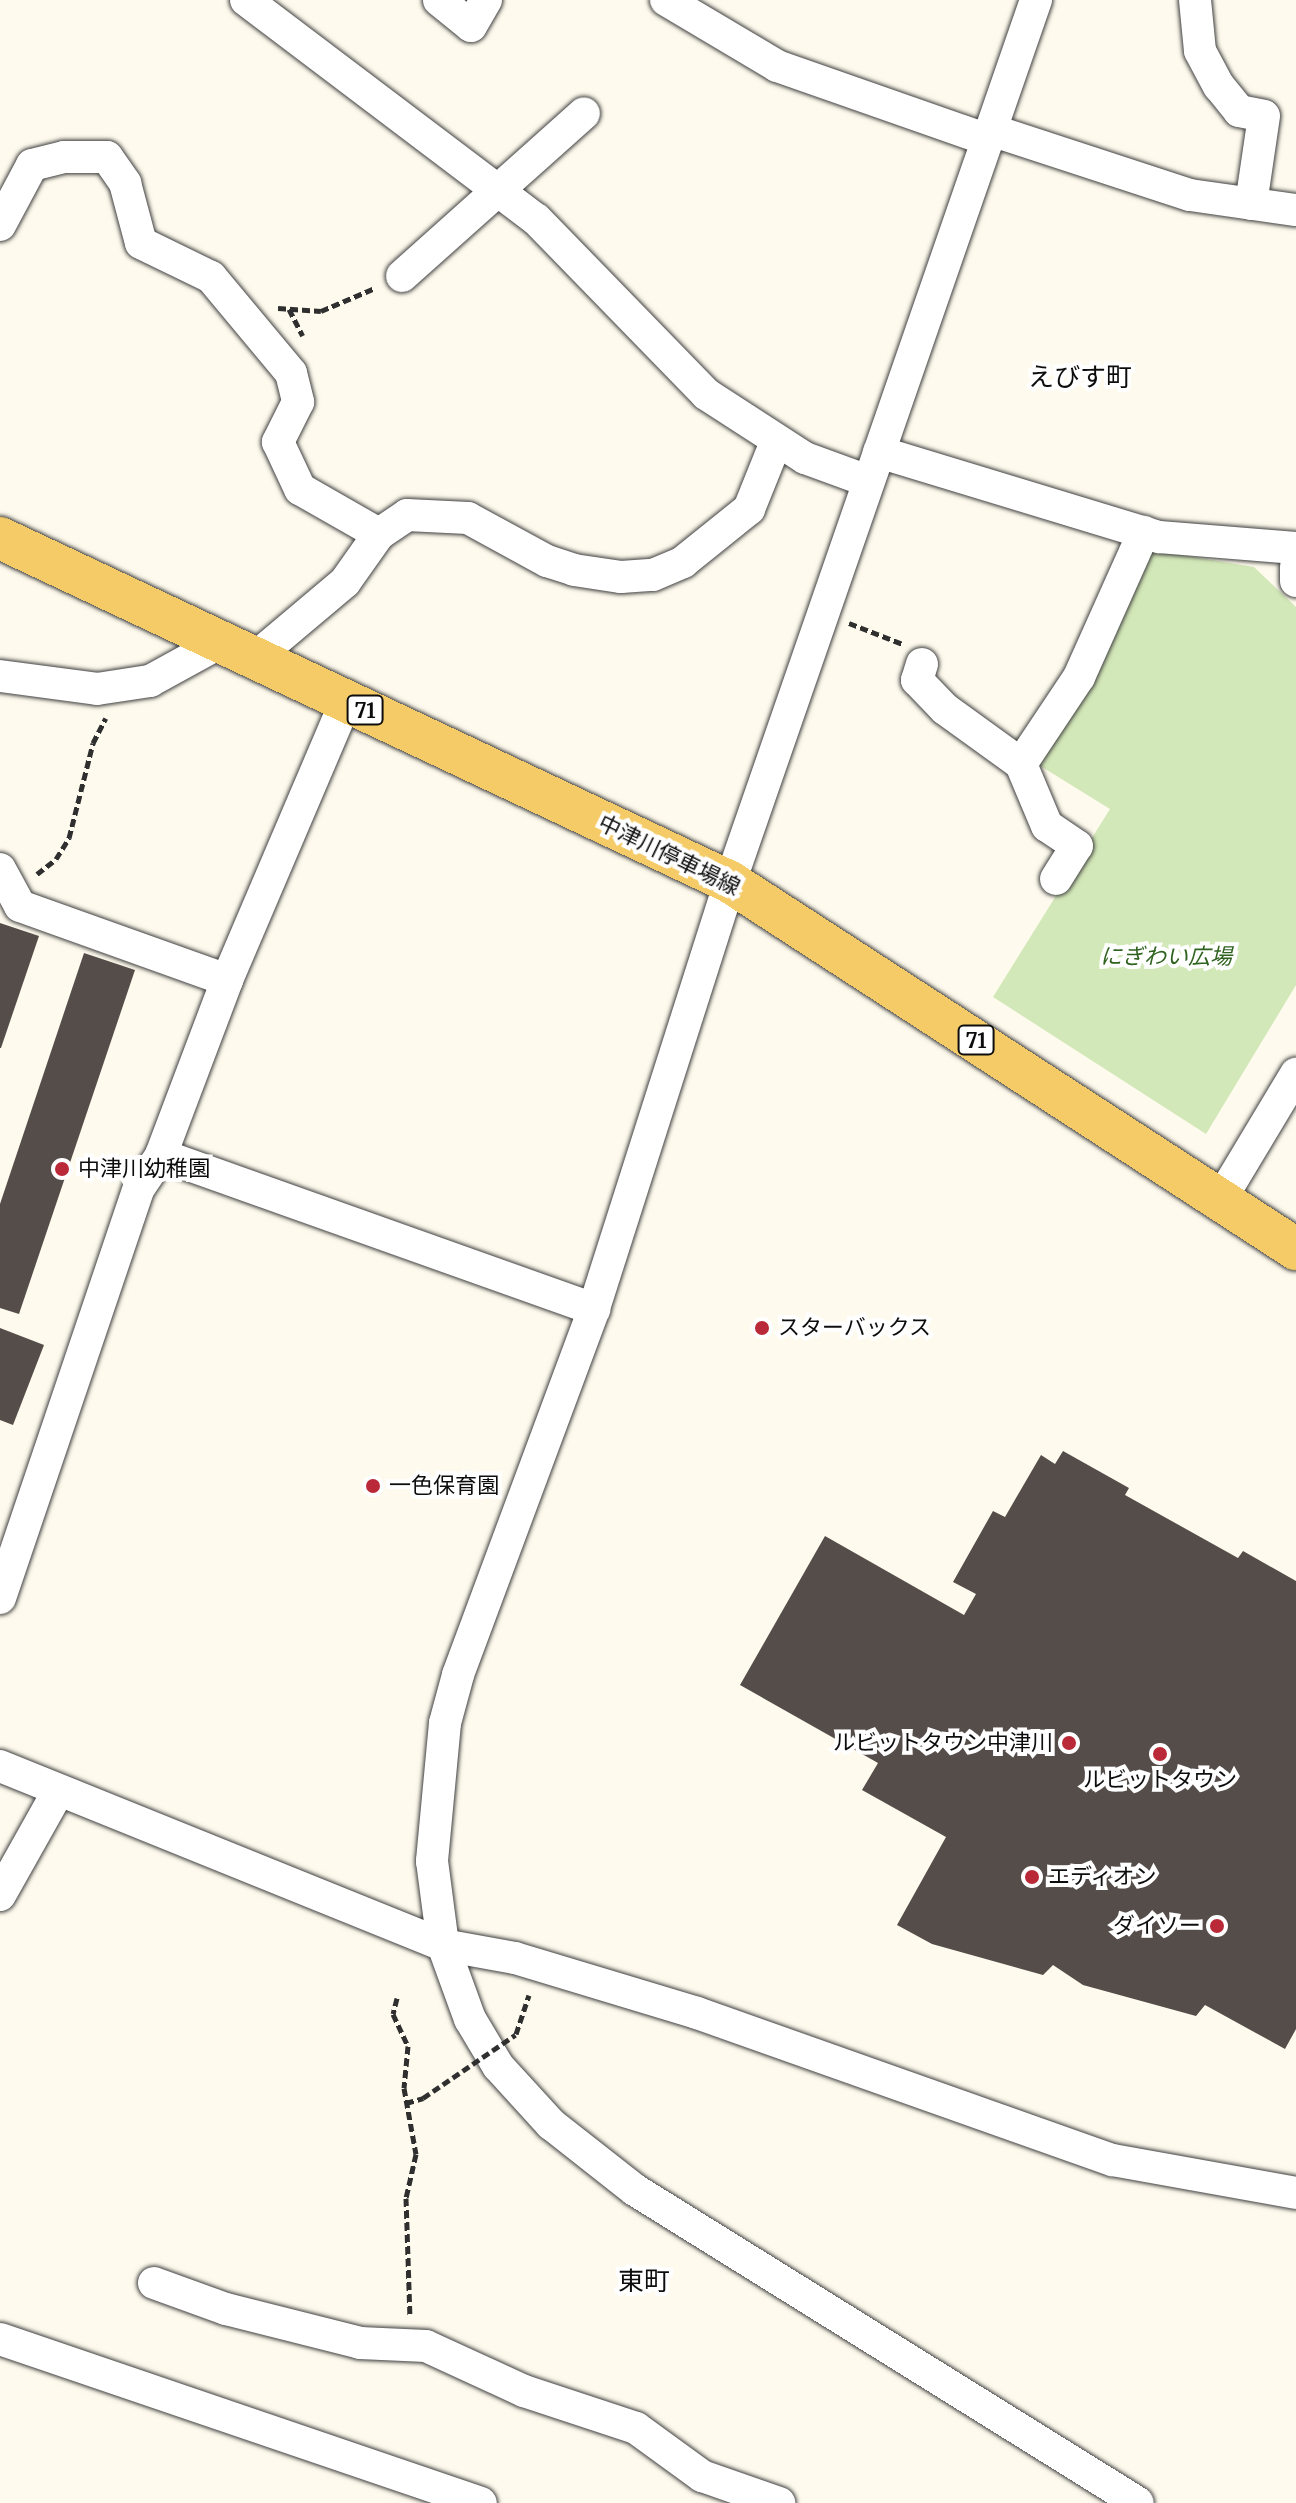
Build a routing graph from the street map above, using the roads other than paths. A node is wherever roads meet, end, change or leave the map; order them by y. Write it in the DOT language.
graph roads {
  1 [pos="246,0"];
  2 [pos="439,0"];
  3 [pos="486,0"];
  4 [pos="666,0"];
  5 [pos="1036,0"];
  6 [pos="1195,0"];
  7 [pos="584,113"];
  8 [pos="990,135"];
  9 [pos="497,189"];
  10 [pos="1251,204"];
  11 [pos="1296,210"];
  12 [pos="0,225"];
  13 [pos="402,276"];
  14 [pos="776,442"];
  15 [pos="873,467"];
  16 [pos="1144,532"];
  17 [pos="379,534"];
  18 [pos="0,538"];
  19 [pos="1296,548"];
  20 [pos="1296,567"];
  21 [pos="1296,581"];
  22 [pos="238,650"];
  23 [pos="922,664"];
  24 [pos="0,676"];
  25 [pos="346,701"];
  26 [pos="1021,764"];
  27 [pos="0,869"];
  28 [pos="1056,879"];
  29 [pos="730,882"];
  30 [pos="227,980"];
  31 [pos="1296,1074"];
  32 [pos="161,1155"];
  33 [pos="1222,1197"];
  34 [pos="1296,1249"];
  35 [pos="594,1309"];
  36 [pos="0,1598"];
  37 [pos="0,1766"];
  38 [pos="59,1790"];
  39 [pos="0,1895"];
  40 [pos="443,1945"];
  41 [pos="1296,2193"];
  42 [pos="154,2283"];
  43 [pos="0,2339"];
  44 [pos="481,2503"];
  45 [pos="779,2503"];
  46 [pos="1138,2503"];
  1 -- 9 [label="street"];
  2 -- 3 [label="street"];
  4 -- 8 [label="street"];
  5 -- 8 [label="street"];
  6 -- 10 [label="street"];
  7 -- 9 [label="street"];
  8 -- 10 [label="street"];
  8 -- 15 [label="street"];
  9 -- 13 [label="street"];
  9 -- 14 [label="street"];
  10 -- 11 [label="street"];
  12 -- 17 [label="street"];
  14 -- 15 [label="street"];
  14 -- 17 [label="street"];
  15 -- 16 [label="street"];
  15 -- 29 [label="street"];
  16 -- 19 [label="street"];
  16 -- 26 [label="street"];
  17 -- 22 [label="street"];
  18 -- 22 [label="main road, 中津川停車場線 / 71"];
  20 -- 21 [label="street"];
  22 -- 24 [label="street"];
  22 -- 25 [label="main road, 中津川停車場線 / 71"];
  23 -- 26 [label="street"];
  25 -- 29 [label="main road, 中津川停車場線 / 71"];
  25 -- 30 [label="street"];
  26 -- 28 [label="street"];
  27 -- 30 [label="street"];
  29 -- 33 [label="main road, 中津川停車場線 / 71"];
  29 -- 35 [label="street"];
  30 -- 32 [label="street"];
  31 -- 33 [label="street"];
  32 -- 35 [label="street"];
  32 -- 36 [label="street"];
  33 -- 34 [label="main road, 中津川停車場線 / 71"];
  35 -- 40 [label="street"];
  37 -- 38 [label="street"];
  38 -- 39 [label="street"];
  38 -- 40 [label="street"];
  40 -- 41 [label="street"];
  40 -- 46 [label="street"];
  42 -- 45 [label="street"];
  43 -- 44 [label="street"];
}
